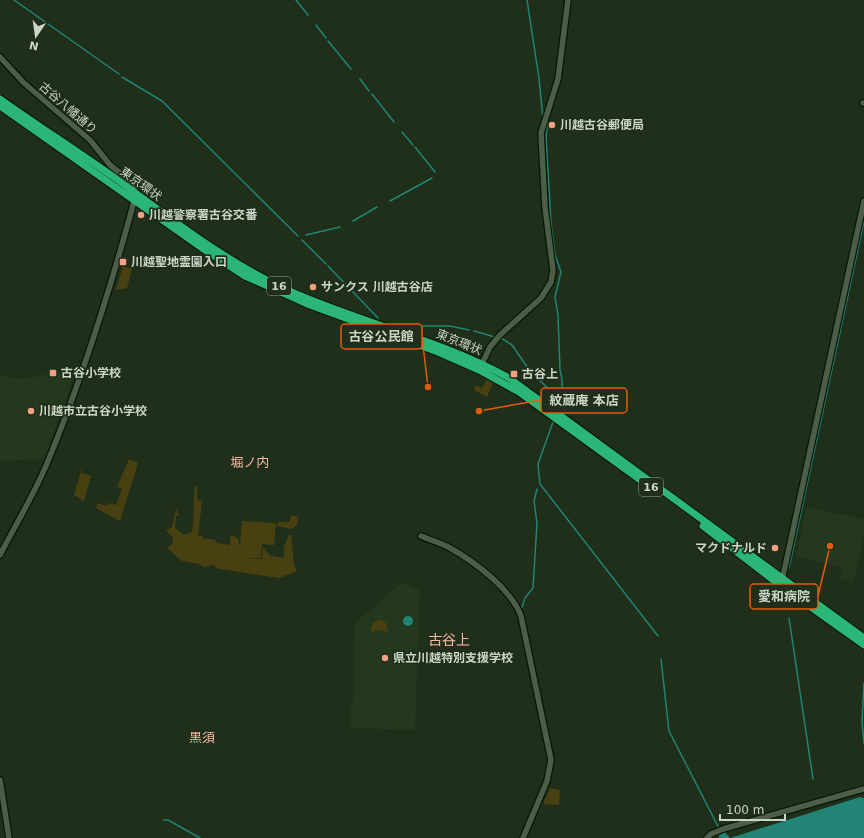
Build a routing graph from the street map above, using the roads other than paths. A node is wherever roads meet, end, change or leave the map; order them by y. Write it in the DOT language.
graph roads {
  1 [pos="568,0"];
  2 [pos="0,57"];
  3 [pos="0,99"];
  4 [pos="0,106"];
  5 [pos="135,197"];
  6 [pos="864,201"];
  7 [pos="483,363"];
  8 [pos="479,370"];
  9 [pos="421,536"];
  10 [pos="0,555"];
  11 [pos="782,582"];
  12 [pos="864,638"];
  13 [pos="864,645"];
  14 [pos="0,780"];
  15 [pos="864,789"];
  16 [pos="9,838"];
  17 [pos="523,838"];
  18 [pos="707,838"];
  1 -- 7 [label="street"];
  2 -- 5 [label="street, 古谷八幡通り"];
  3 -- 5 [label="highway, 東京環状 / 16"];
  4 -- 5 [label="highway, 東京環状 / 16"];
  5 -- 7 [label="highway, 東京環状 / 16"];
  5 -- 8 [label="highway, 東京環状 / 16"];
  5 -- 10 [label="street"];
  6 -- 11 [label="street"];
  7 -- 8 [label="street"];
  7 -- 11 [label="highway, 東京環状 / 16"];
  8 -- 11 [label="highway, 東京環状 / 16"];
  9 -- 17 [label="street"];
  11 -- 12 [label="highway, 東京環状 / 16"];
  11 -- 13 [label="highway, 東京環状 / 16"];
  14 -- 16 [label="street"];
  15 -- 18 [label="street"];
}
